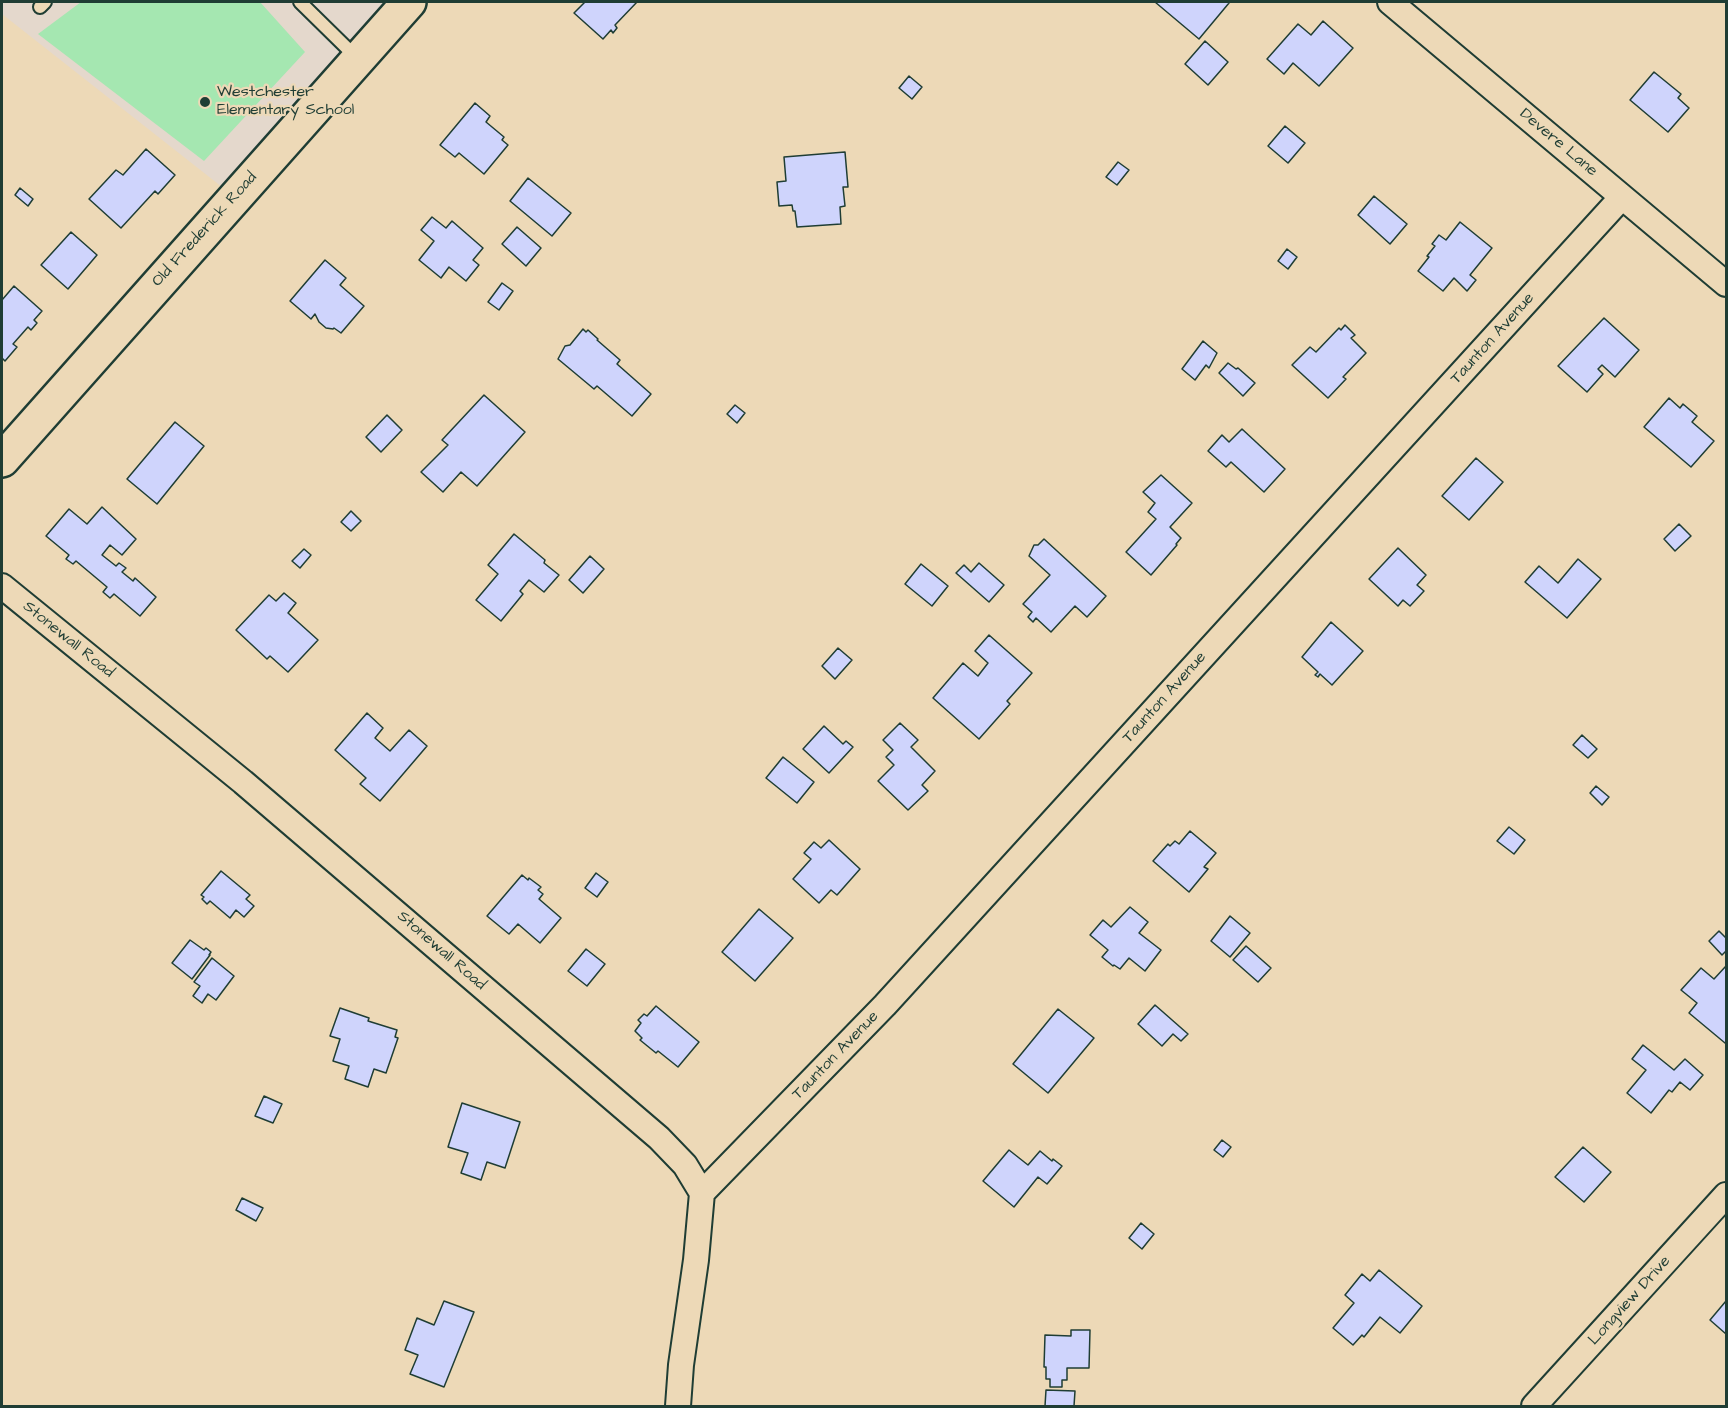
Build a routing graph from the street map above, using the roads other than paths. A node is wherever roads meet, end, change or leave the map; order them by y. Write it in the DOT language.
graph roads {
  1 [pos="300,2"];
  2 [pos="409,2"];
  3 [pos="1390,2"];
  4 [pos="358,59"];
  5 [pos="1622,197"];
  6 [pos="1726,284"];
  7 [pos="2,460"];
  8 [pos="2,586"];
  9 [pos="702,1193"];
  10 [pos="1726,1195"];
  11 [pos="678,1407"];
  12 [pos="1534,1407"];
  1 -- 4 [label="lane"];
  2 -- 4 [label="street, Old Frederick Road"];
  3 -- 5 [label="street, Devere Lane"];
  4 -- 7 [label="street, Old Frederick Road"];
  5 -- 6 [label="street, Devere Lane"];
  5 -- 9 [label="street, Taunton Avenue"];
  8 -- 9 [label="street, Stonewall Road"];
  9 -- 11 [label="street"];
  10 -- 12 [label="street, Longview Drive"];
}
